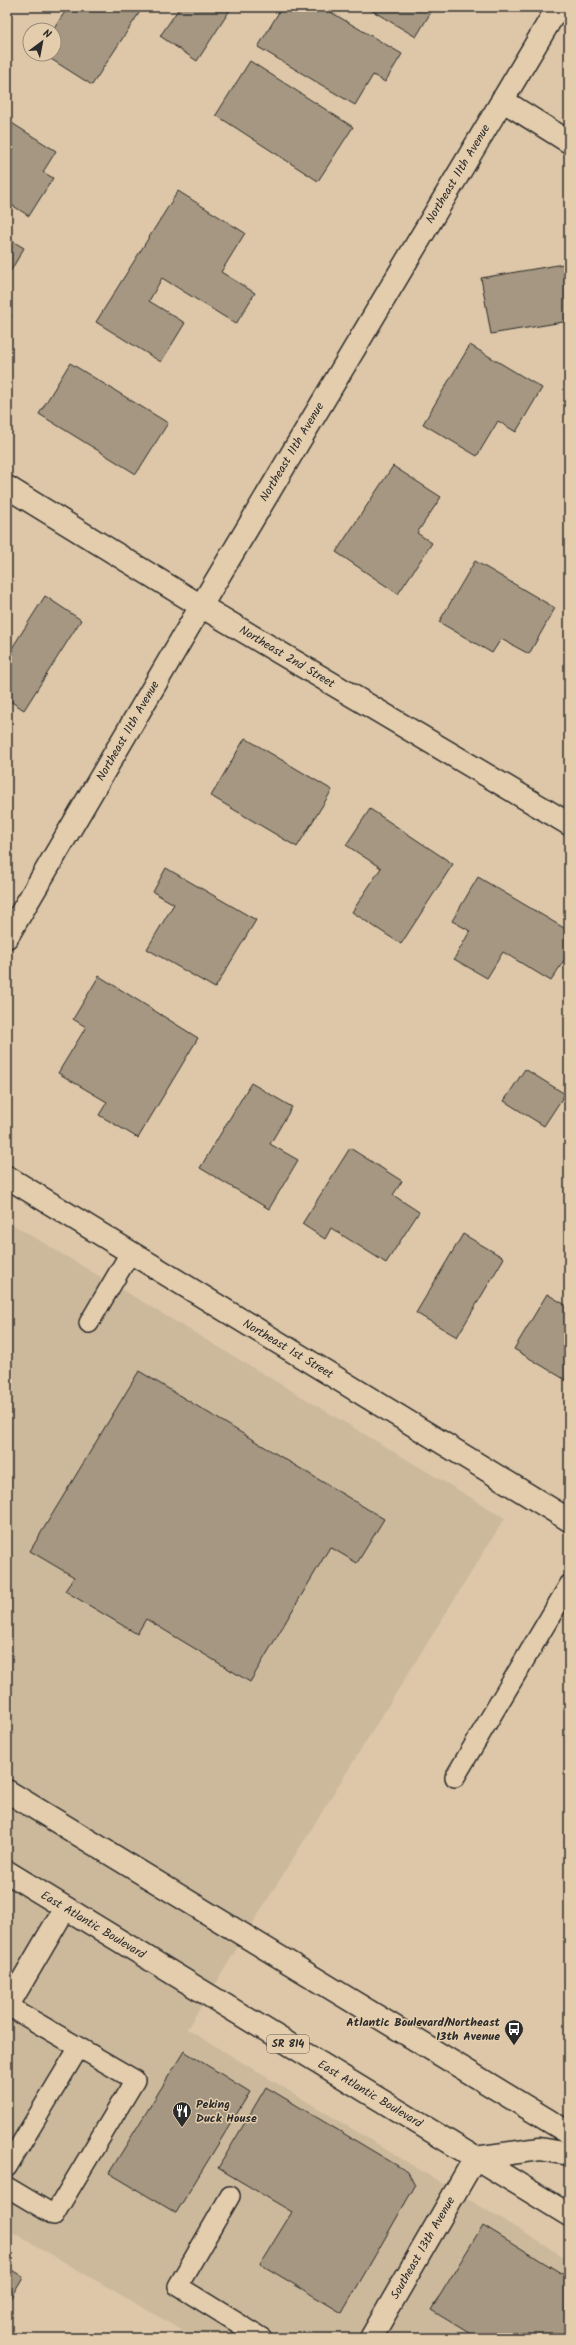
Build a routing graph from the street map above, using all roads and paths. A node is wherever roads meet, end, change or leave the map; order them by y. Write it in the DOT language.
graph roads {
  1 [pos="558,7"];
  2 [pos="502,100"];
  3 [pos="569,142"];
  4 [pos="7,487"];
  5 [pos="201,606"];
  6 [pos="569,824"];
  7 [pos="29,899"];
  8 [pos="7,912"];
  9 [pos="7,937"];
  10 [pos="7,1177"];
  11 [pos="130,1253"];
  12 [pos="88,1323"];
  13 [pos="569,1520"];
  14 [pos="569,1584"];
  15 [pos="455,1777"];
  16 [pos="7,1791"];
  17 [pos="7,1872"];
  18 [pos="65,1908"];
  19 [pos="7,2007"];
  20 [pos="78,2049"];
  21 [pos="569,2133"];
  22 [pos="569,2154"];
  23 [pos="475,2158"];
  24 [pos="7,2167"];
  25 [pos="7,2187"];
  26 [pos="230,2196"];
  27 [pos="569,2215"];
  28 [pos="262,2338"];
  29 [pos="371,2338"];
  1 -- 2 [label="street, Northeast 11th Avenue"];
  2 -- 3 [label="street"];
  2 -- 5 [label="street, Northeast 11th Avenue"];
  4 -- 5 [label="street, Northeast 2nd Street"];
  5 -- 6 [label="street, Northeast 2nd Street"];
  5 -- 7 [label="street, Northeast 11th Avenue"];
  7 -- 8 [label="street, Northeast 11th Avenue"];
  7 -- 9 [label="street, Northeast 11th Avenue"];
  10 -- 11 [label="street, Northeast 1st Street"];
  11 -- 12 [label="lane"];
  11 -- 13 [label="street, Northeast 1st Street"];
  14 -- 15 [label="lane"];
  16 -- 21 [label="street"];
  17 -- 18 [label="street, East Atlantic Boulevard / SR 814"];
  18 -- 19 [label="street"];
  18 -- 23 [label="street, East Atlantic Boulevard / SR 814"];
  19 -- 20 [label="lane"];
  20 -- 24 [label="lane"];
  20 -- 25 [label="lane"];
  22 -- 23 [label="street"];
  23 -- 27 [label="street, East Atlantic Boulevard / SR 814"];
  23 -- 29 [label="street, Southeast 13th Avenue"];
  26 -- 28 [label="lane"];
}
